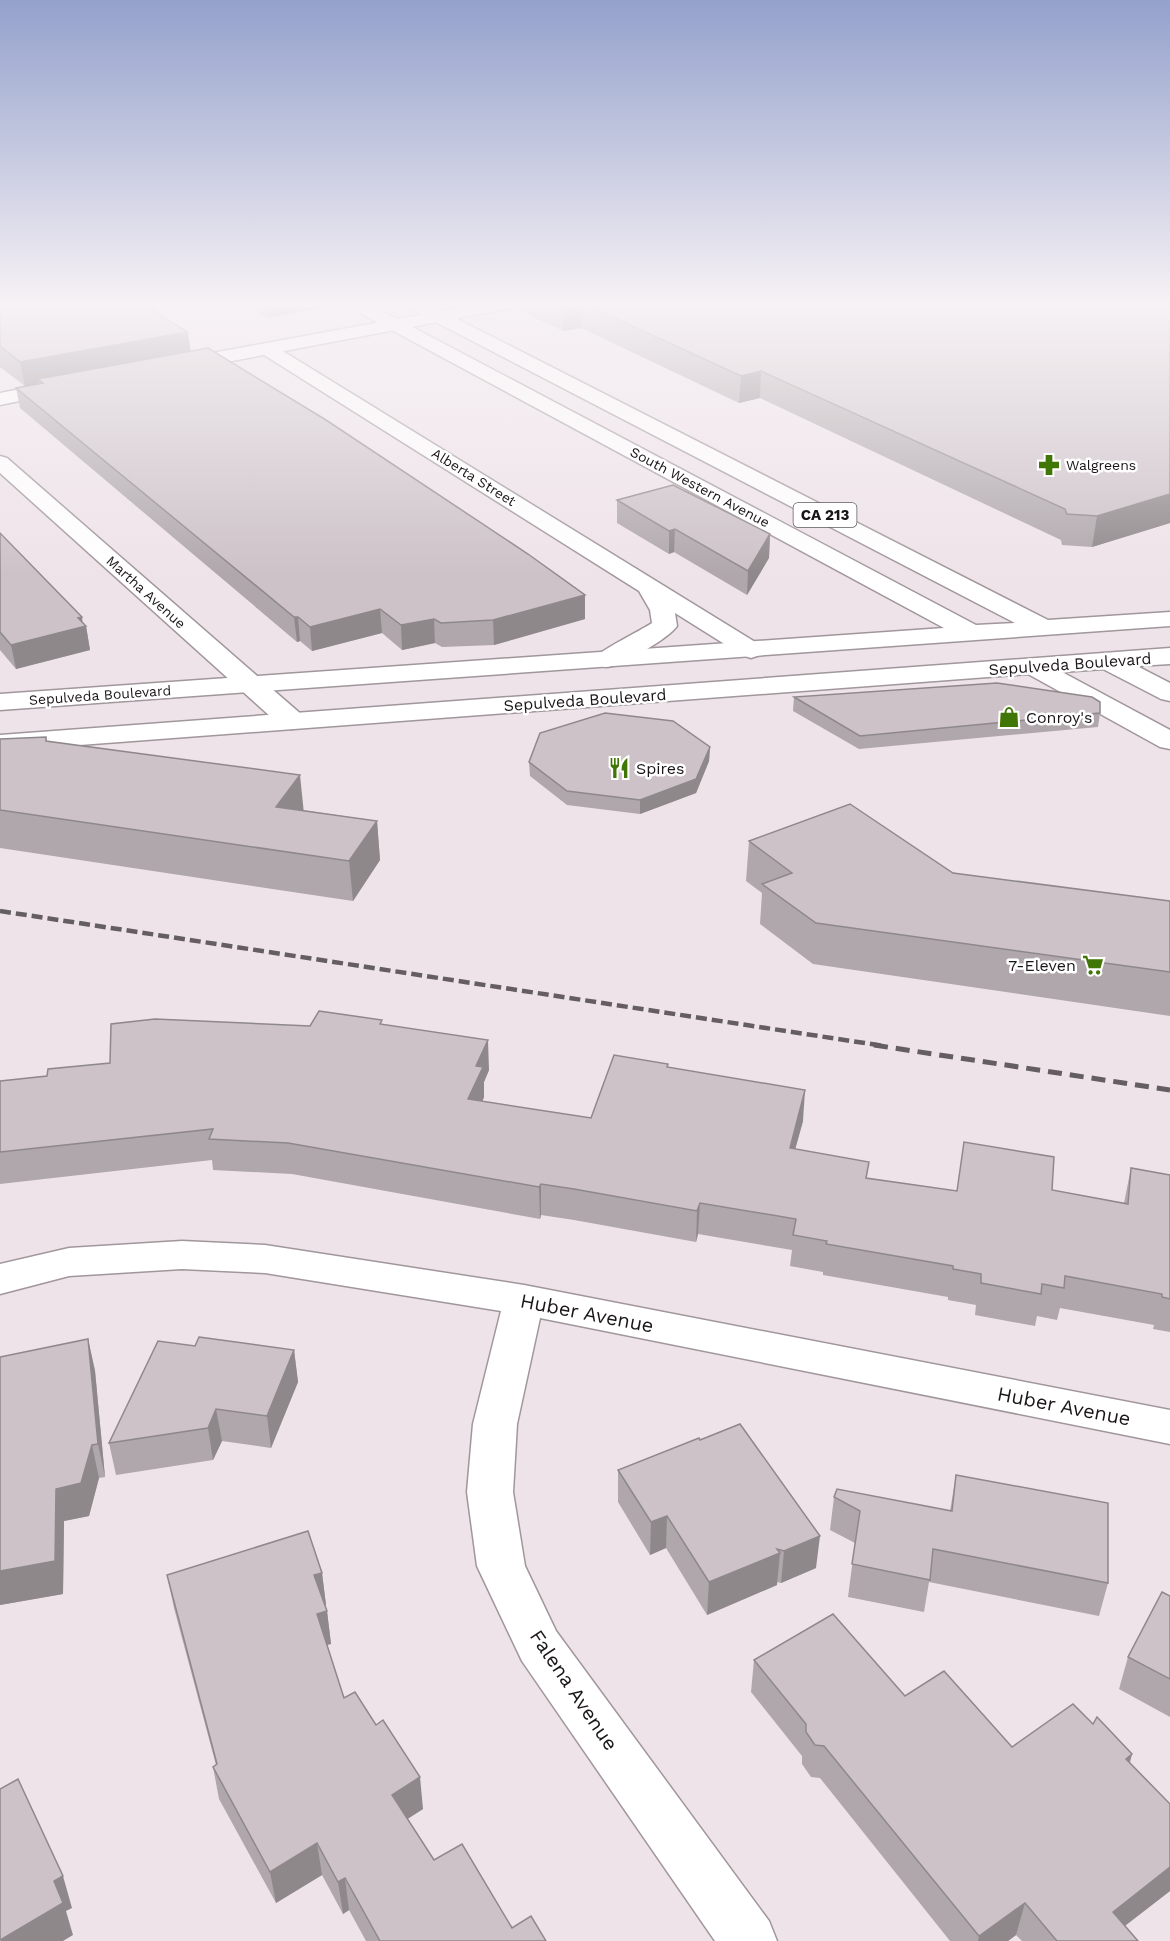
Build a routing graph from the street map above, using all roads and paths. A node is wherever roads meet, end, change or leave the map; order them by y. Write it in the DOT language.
graph roads {
  1 [pos="29,394"];
  2 [pos="339,394"];
  3 [pos="524,394"];
  4 [pos="556,394"];
  5 [pos="590,394"];
  6 [pos="0,399"];
  7 [pos="606,402"];
  8 [pos="0,462"];
  9 [pos="650,587"];
  10 [pos="1170,619"];
  11 [pos="1044,628"];
  12 [pos="972,633"];
  13 [pos="751,650"];
  14 [pos="1170,656"];
  15 [pos="606,659"];
  16 [pos="1111,662"];
  17 [pos="1033,667"];
  18 [pos="250,685"];
  19 [pos="1170,693"];
  20 [pos="0,702"];
  21 [pos="292,721"];
  22 [pos="1170,741"];
  23 [pos="0,743"];
  24 [pos="0,1279"];
  25 [pos="524,1300"];
  26 [pos="1170,1427"];
  27 [pos="749,1941"];
  1 -- 6 [label="main road"];
  2 -- 9 [label="main road, Alberta Street"];
  3 -- 12 [label="main road, South Western Avenue / CA 213"];
  4 -- 7 [label="main road"];
  5 -- 7 [label="main road, South Western Avenue / CA 213"];
  7 -- 11 [label="main road, South Western Avenue / CA 213"];
  8 -- 18 [label="main road, Martha Avenue"];
  9 -- 13 [label="main road, Alberta Street"];
  9 -- 15 [label="main road"];
  10 -- 11 [label="main road, Sepulveda Boulevard"];
  11 -- 12 [label="main road, Sepulveda Boulevard"];
  11 -- 16 [label="main road, South Western Avenue / CA 213"];
  12 -- 13 [label="main road, Sepulveda Boulevard"];
  12 -- 17 [label="main road, South Western Avenue / CA 213"];
  13 -- 15 [label="main road, Sepulveda Boulevard"];
  14 -- 16 [label="main road, Sepulveda Boulevard"];
  15 -- 18 [label="main road, Sepulveda Boulevard"];
  16 -- 17 [label="main road, Sepulveda Boulevard"];
  16 -- 19 [label="main road, South Western Avenue / CA 213"];
  17 -- 21 [label="main road, Sepulveda Boulevard"];
  17 -- 22 [label="main road, South Western Avenue / CA 213"];
  18 -- 20 [label="main road, Sepulveda Boulevard"];
  18 -- 21 [label="main road, Martha Avenue"];
  21 -- 23 [label="main road, Sepulveda Boulevard"];
  24 -- 25 [label="main road, Huber Avenue"];
  25 -- 26 [label="main road, Huber Avenue"];
  25 -- 27 [label="main road, Falena Avenue"];
}
